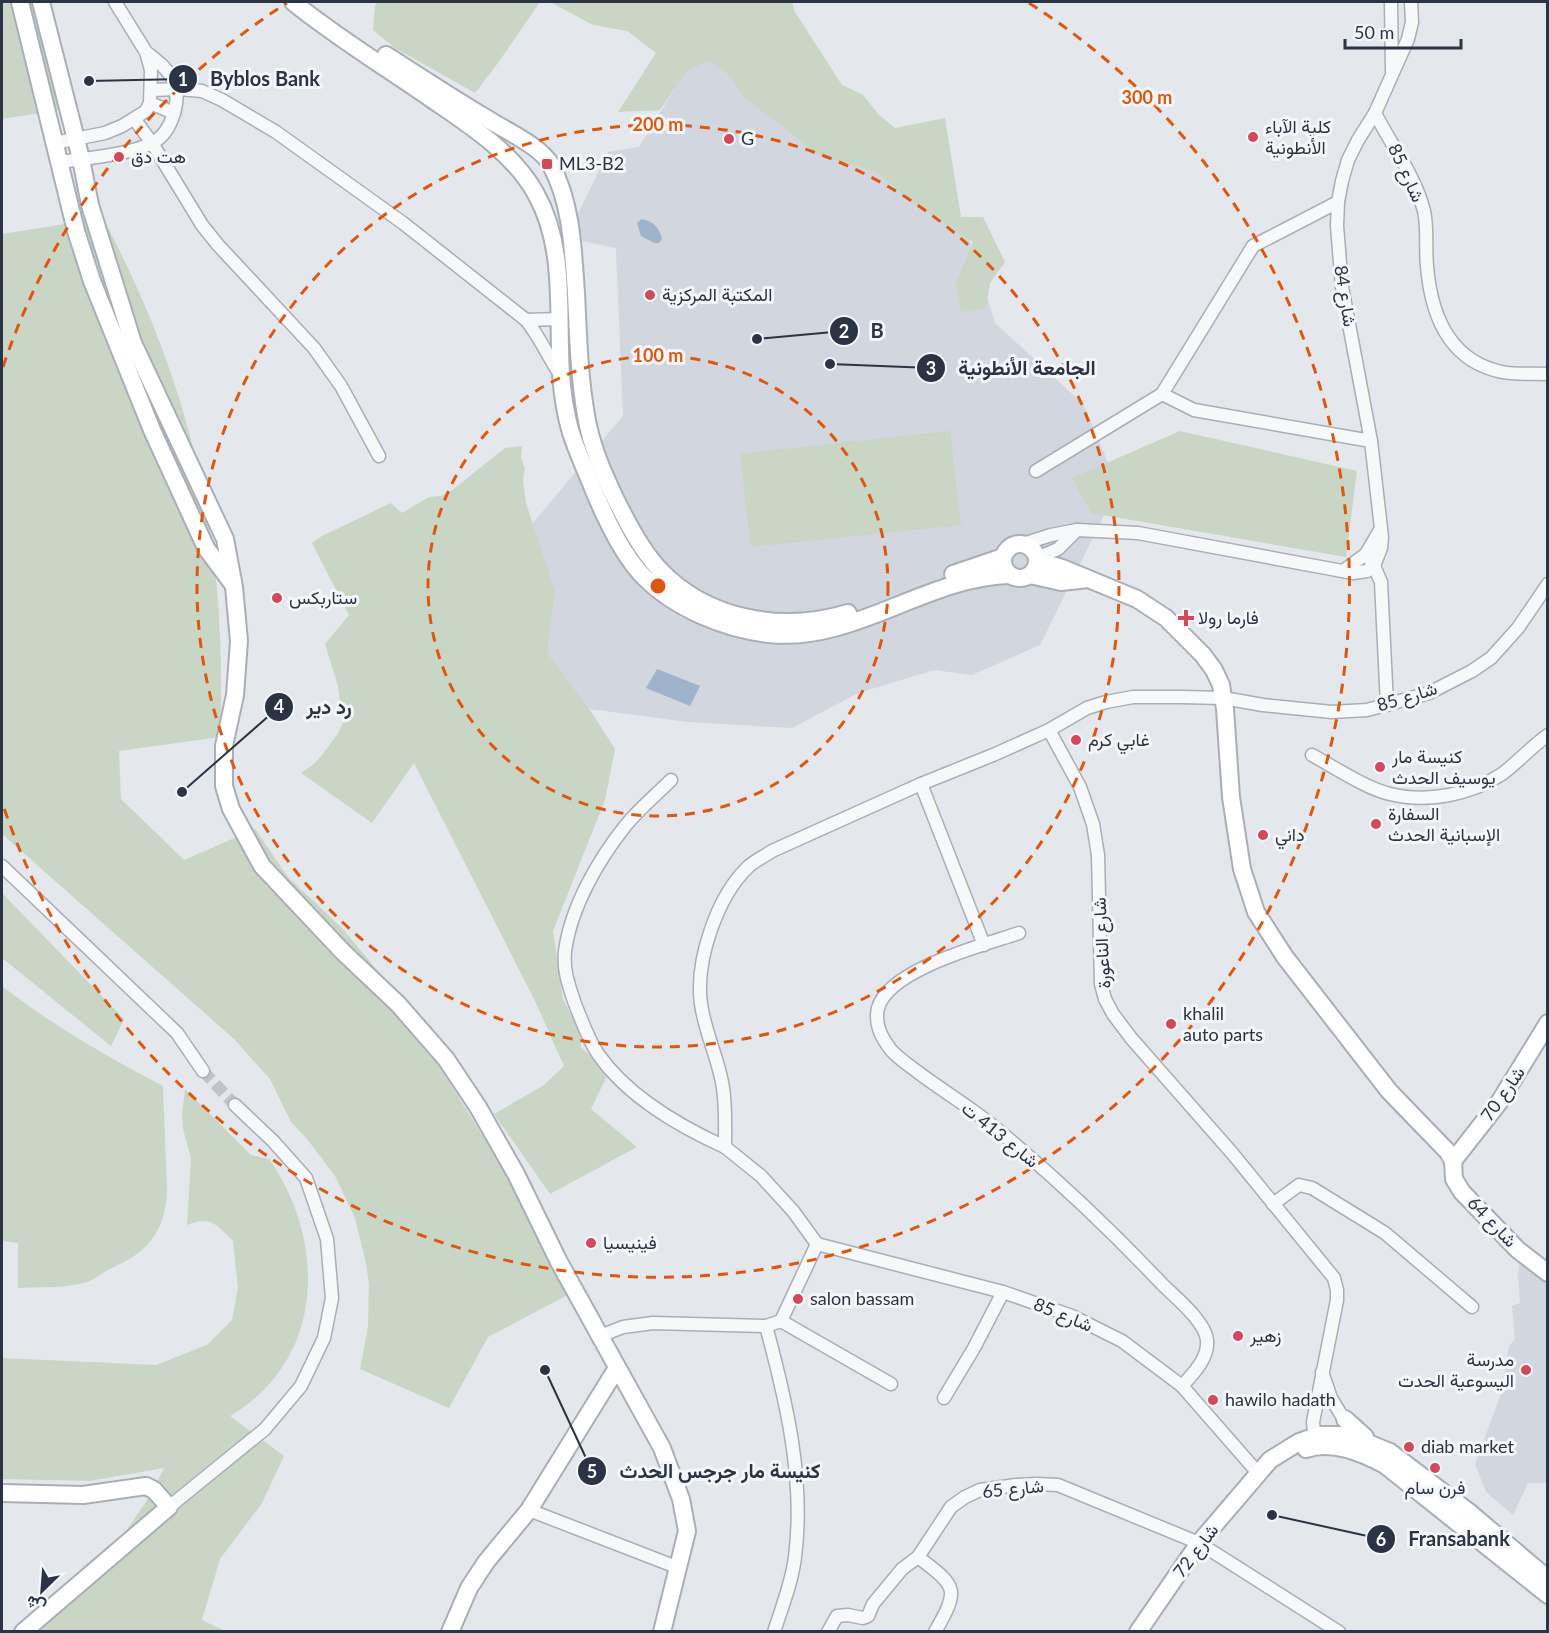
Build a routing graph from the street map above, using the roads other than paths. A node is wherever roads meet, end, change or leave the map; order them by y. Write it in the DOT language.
graph roads {
  1 [pos="20,2"];
  2 [pos="41,2"];
  3 [pos="115,2"];
  4 [pos="293,2"];
  5 [pos="1391,2"];
  6 [pos="1411,2"];
  7 [pos="310,8"];
  8 [pos="146,52"];
  9 [pos="1392,75"];
  10 [pos="176,89"];
  11 [pos="151,90"];
  12 [pos="150,103"];
  13 [pos="1376,113"];
  14 [pos="174,114"];
  15 [pos="135,120"];
  16 [pos="105,133"];
  17 [pos="76,139"];
  18 [pos="55,143"];
  19 [pos="152,143"];
  20 [pos="111,154"];
  21 [pos="81,159"];
  22 [pos="60,162"];
  23 [pos="1338,202"];
  24 [pos="559,319"];
  25 [pos="526,320"];
  26 [pos="1548,374"];
  27 [pos="562,378"];
  28 [pos="1162,394"];
  29 [pos="1371,441"];
  30 [pos="379,456"];
  31 [pos="1036,471"];
  32 [pos="1382,526"];
  33 [pos="1077,530"];
  34 [pos="630,544"];
  35 [pos="1023,544"];
  36 [pos="1366,554"];
  37 [pos="1003,557"];
  38 [pos="1035,565"];
  39 [pos="1374,566"];
  40 [pos="1342,571"];
  41 [pos="1010,575"];
  42 [pos="1548,584"];
  43 [pos="234,586"];
  44 [pos="1223,698"];
  45 [pos="1387,705"];
  46 [pos="1049,730"];
  47 [pos="1548,735"];
  48 [pos="1312,755"];
  49 [pos="671,780"];
  50 [pos="921,784"];
  51 [pos="2,866"];
  52 [pos="1019,933"];
  53 [pos="984,945"];
  54 [pos="1548,1023"];
  55 [pos="202,1071"];
  56 [pos="235,1105"];
  57 [pos="725,1148"];
  58 [pos="1452,1161"];
  59 [pos="1274,1204"];
  60 [pos="817,1244"];
  61 [pos="1548,1273"];
  62 [pos="1003,1292"];
  63 [pos="1472,1307"];
  64 [pos="781,1321"];
  65 [pos="766,1326"];
  66 [pos="600,1336"];
  67 [pos="616,1368"];
  68 [pos="1322,1372"];
  69 [pos="891,1384"];
  70 [pos="1182,1386"];
  71 [pos="944,1398"];
  72 [pos="1343,1420"];
  73 [pos="1319,1427"];
  74 [pos="1261,1471"];
  75 [pos="2,1493"];
  76 [pos="170,1507"];
  77 [pos="529,1510"];
  78 [pos="1199,1543"];
  79 [pos="918,1557"];
  80 [pos="679,1568"];
  81 [pos="1548,1579"];
  82 [pos="1548,1595"];
  83 [pos="23,1632"];
  84 [pos="450,1632"];
  85 [pos="662,1632"];
  86 [pos="774,1632"];
  87 [pos="828,1632"];
  88 [pos="934,1632"];
  89 [pos="1138,1632"];
  90 [pos="1339,1632"];
  1 -- 18 [label="street"];
  2 -- 17 [label="street"];
  3 -- 8 [label="street"];
  4 -- 7 [label="street"];
  5 -- 9 [label="street"];
  6 -- 9 [label="street, شارع 84"];
  7 -- 24 [label="street"];
  7 -- 34 [label="street"];
  8 -- 10 [label="street"];
  8 -- 11 [label="street"];
  9 -- 13 [label="street, شارع 84"];
  10 -- 11 [label="street"];
  10 -- 14 [label="street"];
  10 -- 25 [label="street"];
  11 -- 12 [label="street"];
  12 -- 14 [label="street"];
  12 -- 15 [label="street"];
  13 -- 23 [label="street, شارع 84"];
  13 -- 26 [label="street, شارع 85"];
  14 -- 19 [label="street"];
  15 -- 16 [label="street"];
  15 -- 19 [label="street"];
  16 -- 17 [label="street"];
  16 -- 20 [label="street"];
  17 -- 18 [label="street"];
  17 -- 21 [label="street"];
  18 -- 22 [label="street"];
  19 -- 20 [label="street"];
  19 -- 30 [label="street"];
  20 -- 21 [label="street"];
  21 -- 22 [label="street"];
  21 -- 43 [label="street"];
  22 -- 43 [label="street"];
  23 -- 28 [label="street"];
  23 -- 29 [label="street, شارع 84"];
  24 -- 25 [label="street"];
  24 -- 27 [label="street"];
  25 -- 27 [label="street"];
  27 -- 34 [label="street"];
  28 -- 29 [label="street"];
  28 -- 31 [label="street"];
  29 -- 32 [label="street, شارع 84"];
  32 -- 36 [label="street"];
  32 -- 39 [label="street, شارع 84"];
  33 -- 35 [label="street"];
  33 -- 38 [label="street"];
  33 -- 40 [label="street"];
  34 -- 37 [label="street"];
  34 -- 41 [label="street"];
  35 -- 37 [label="street"];
  35 -- 38 [label="street"];
  36 -- 39 [label="street"];
  36 -- 40 [label="street"];
  37 -- 41 [label="street"];
  38 -- 41 [label="street"];
  38 -- 44 [label="street, شارع 64"];
  39 -- 40 [label="street"];
  39 -- 45 [label="street"];
  42 -- 45 [label="street, شارع 85"];
  43 -- 66 [label="street"];
  44 -- 45 [label="street, شارع 85"];
  44 -- 46 [label="street"];
  44 -- 58 [label="street, شارع 64"];
  46 -- 50 [label="street"];
  46 -- 59 [label="street, شارع الناعورة"];
  47 -- 48 [label="street"];
  49 -- 57 [label="street"];
  50 -- 53 [label="street"];
  50 -- 57 [label="street"];
  51 -- 55 [label="street"];
  52 -- 53 [label="street, شارع 413 ت"];
  53 -- 70 [label="street, شارع 413 ت"];
  54 -- 58 [label="street, شارع 70"];
  56 -- 76 [label="street"];
  57 -- 60 [label="street"];
  58 -- 61 [label="street, شارع 64"];
  59 -- 63 [label="street"];
  59 -- 68 [label="street, شارع الناعورة"];
  60 -- 62 [label="street, شارع 85"];
  60 -- 64 [label="street"];
  62 -- 70 [label="street, شارع 85"];
  62 -- 71 [label="street"];
  64 -- 65 [label="street"];
  64 -- 69 [label="street"];
  65 -- 66 [label="street"];
  65 -- 86 [label="street"];
  66 -- 67 [label="street"];
  67 -- 77 [label="street"];
  67 -- 80 [label="street"];
  68 -- 72 [label="street"];
  68 -- 73 [label="street, شارع الناعورة"];
  70 -- 74 [label="street, شارع 85"];
  72 -- 73 [label="street"];
  72 -- 73 [label="street"];
  72 -- 81 [label="street"];
  73 -- 74 [label="street, شارع 72"];
  73 -- 74 [label="street"];
  73 -- 82 [label="street"];
  74 -- 78 [label="street, شارع 72"];
  75 -- 76 [label="street"];
  76 -- 83 [label="street"];
  77 -- 80 [label="street"];
  77 -- 84 [label="street"];
  78 -- 79 [label="street, شارع 65"];
  78 -- 89 [label="street, شارع 72"];
  78 -- 90 [label="street, شارع 65"];
  79 -- 87 [label="street, شارع 65"];
  79 -- 88 [label="street"];
  80 -- 85 [label="street"];
}
